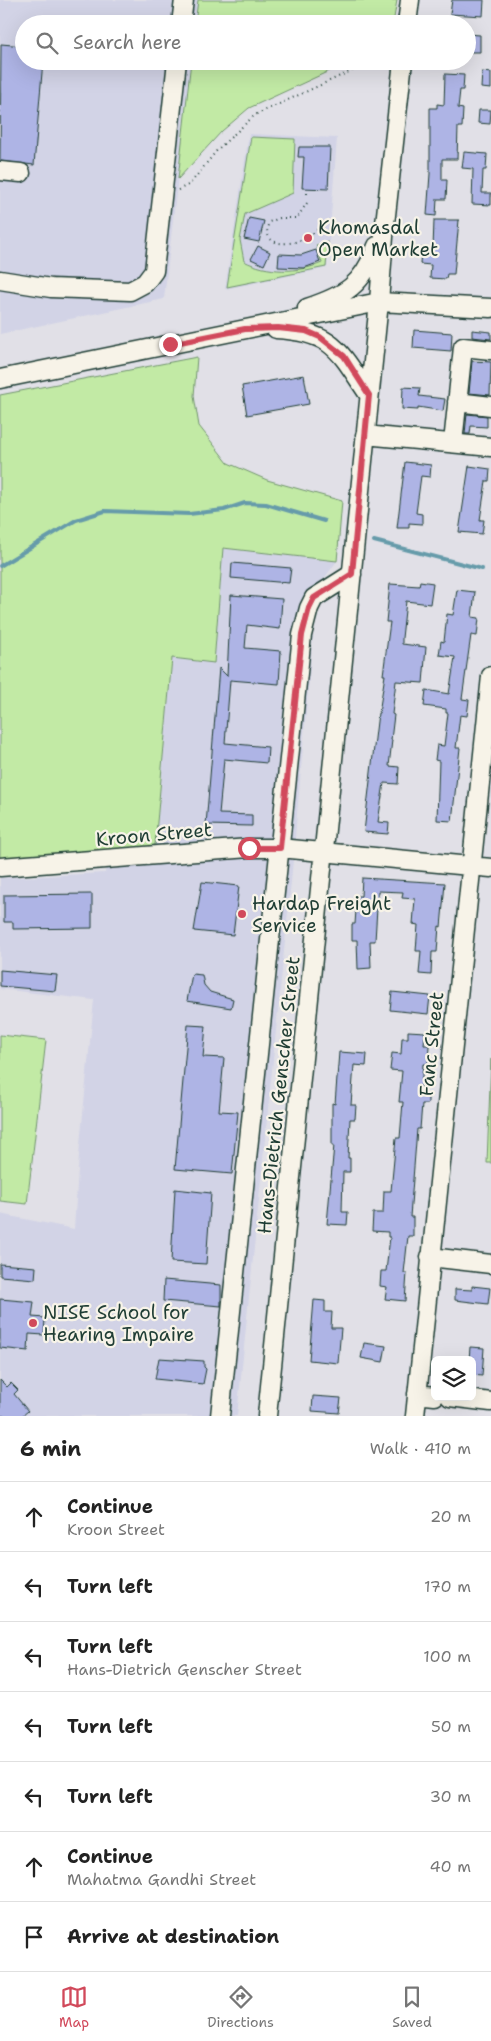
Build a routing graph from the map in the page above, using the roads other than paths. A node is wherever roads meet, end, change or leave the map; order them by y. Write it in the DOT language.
graph roads {
  1 [pos="184,0"];
  2 [pos="410,0"];
  3 [pos="182,15"];
  4 [pos="408,15"];
  5 [pos="176,70"];
  6 [pos="402,70"];
  7 [pos="0,171"];
  8 [pos="21,173"];
  9 [pos="385,224"];
  10 [pos="0,280"];
  11 [pos="379,302"];
  12 [pos="491,308"];
  13 [pos="245,329"];
  14 [pos="491,350"];
  15 [pos="0,379"];
  16 [pos="369,395"];
  17 [pos="457,402"];
  18 [pos="491,406"];
  19 [pos="365,435"];
  20 [pos="453,443"];
  21 [pos="491,447"];
  22 [pos="352,574"];
  23 [pos="491,676"];
  24 [pos="488,733"];
  25 [pos="280,848"];
  26 [pos="324,852"];
  27 [pos="471,866"];
  28 [pos="0,867"];
  29 [pos="491,868"];
  30 [pos="430,1257"];
  31 [pos="491,1264"];
  32 [pos="426,1395"];
  33 [pos="476,1400"];
  34 [pos="491,1402"];
  35 [pos="220,1416"];
  36 [pos="267,1416"];
  37 [pos="415,1416"];
  1 -- 3 [label="street"];
  2 -- 4 [label="street"];
  5 -- 10 [label="street"];
  6 -- 9 [label="street, Hans-Dietrich Genscher Street"];
  7 -- 8 [label="street"];
  9 -- 11 [label="street, Hans-Dietrich Genscher Street"];
  9 -- 13 [label="street"];
  11 -- 12 [label="street"];
  11 -- 13 [label="street"];
  11 -- 16 [label="street, Hans-Dietrich Genscher Street"];
  13 -- 15 [label="street"];
  13 -- 16 [label="street"];
  14 -- 17 [label="street"];
  16 -- 19 [label="street, Hans-Dietrich Genscher Street"];
  17 -- 18 [label="street"];
  17 -- 20 [label="street"];
  19 -- 20 [label="street"];
  19 -- 22 [label="street, Hans-Dietrich Genscher Street"];
  20 -- 21 [label="street"];
  22 -- 25 [label="street"];
  22 -- 26 [label="street, Hans-Dietrich Genscher Street"];
  23 -- 24 [label="street, Fanc Street"];
  24 -- 27 [label="street, Fanc Street"];
  25 -- 26 [label="street, Kroon Street"];
  25 -- 28 [label="street, Kroon Street"];
  25 -- 35 [label="street"];
  26 -- 27 [label="street, Kroon Street"];
  26 -- 36 [label="street, Hans-Dietrich Genscher Street"];
  27 -- 29 [label="street, Kroon Street"];
  27 -- 30 [label="street, Fanc Street"];
  30 -- 31 [label="street"];
  30 -- 32 [label="street, Fanc Street"];
  32 -- 37 [label="street, Fanc Street"];
  33 -- 34 [label="street"];
}
